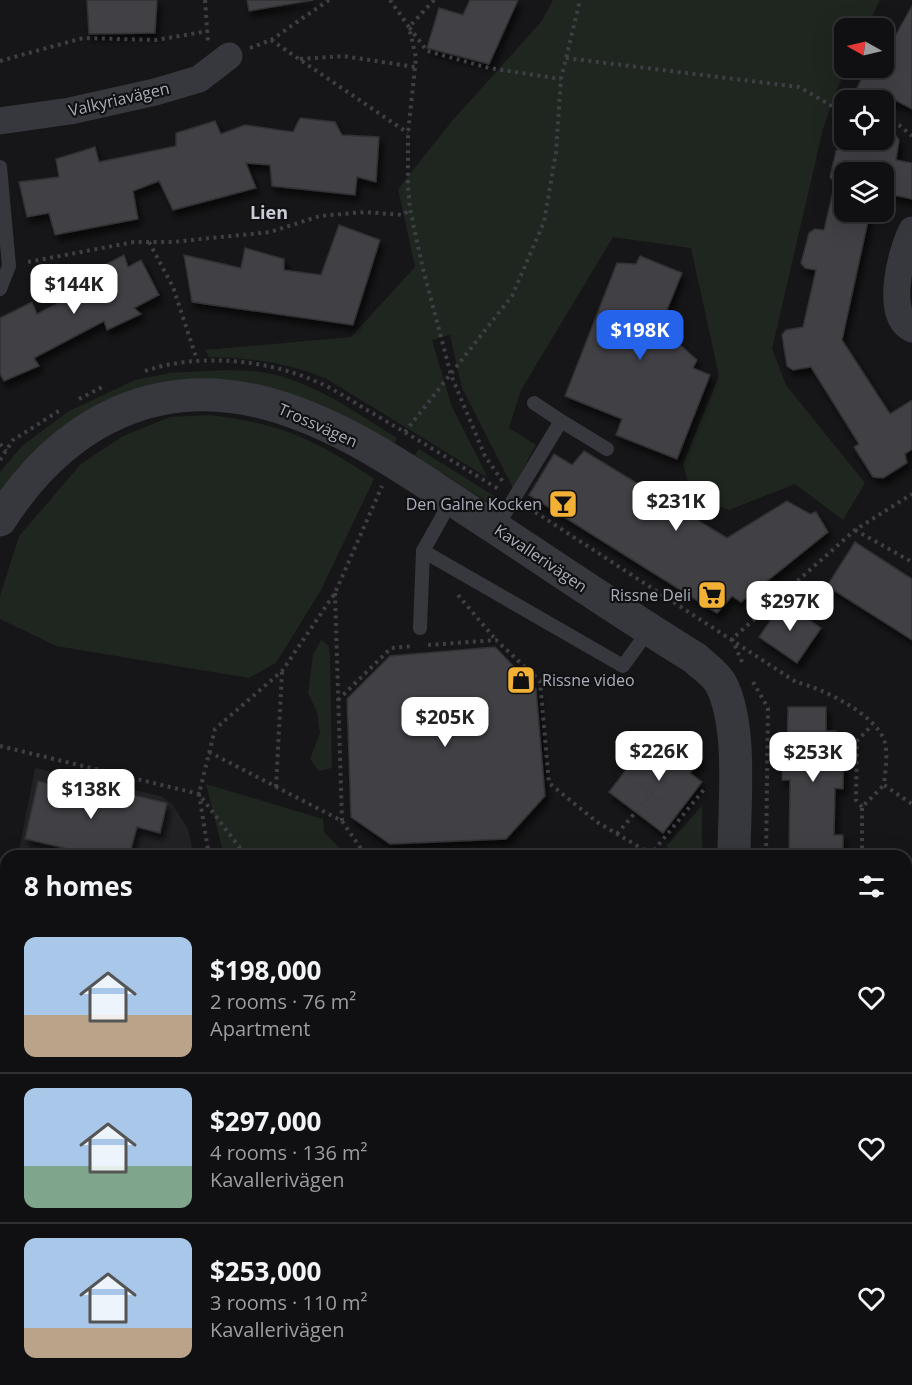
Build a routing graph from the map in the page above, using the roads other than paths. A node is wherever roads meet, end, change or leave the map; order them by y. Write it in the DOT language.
graph roads {
  1 [pos="220,63"];
  2 [pos="0,121"];
  3 [pos="0,166"];
  4 [pos="912,230"];
  5 [pos="0,289"];
  6 [pos="912,329"];
  7 [pos="534,403"];
  8 [pos="561,421"];
  9 [pos="607,449"];
  10 [pos="452,499"];
  11 [pos="0,520"];
  12 [pos="496,528"];
  13 [pos="423,551"];
  14 [pos="420,628"];
  15 [pos="649,630"];
  16 [pos="734,850"];
  1 -- 2 [label="street, Valkyriavägen"];
  3 -- 5 [label="lane"];
  4 -- 6 [label="street"];
  7 -- 8 [label="lane"];
  8 -- 9 [label="lane"];
  8 -- 12 [label="lane"];
  10 -- 11 [label="street, Trossvägen"];
  10 -- 12 [label="street, Kavallerivägen"];
  10 -- 13 [label="lane"];
  12 -- 15 [label="street, Kavallerivägen"];
  13 -- 14 [label="lane"];
  13 -- 15 [label="lane"];
  15 -- 16 [label="street, Kavallerivägen"];
}
